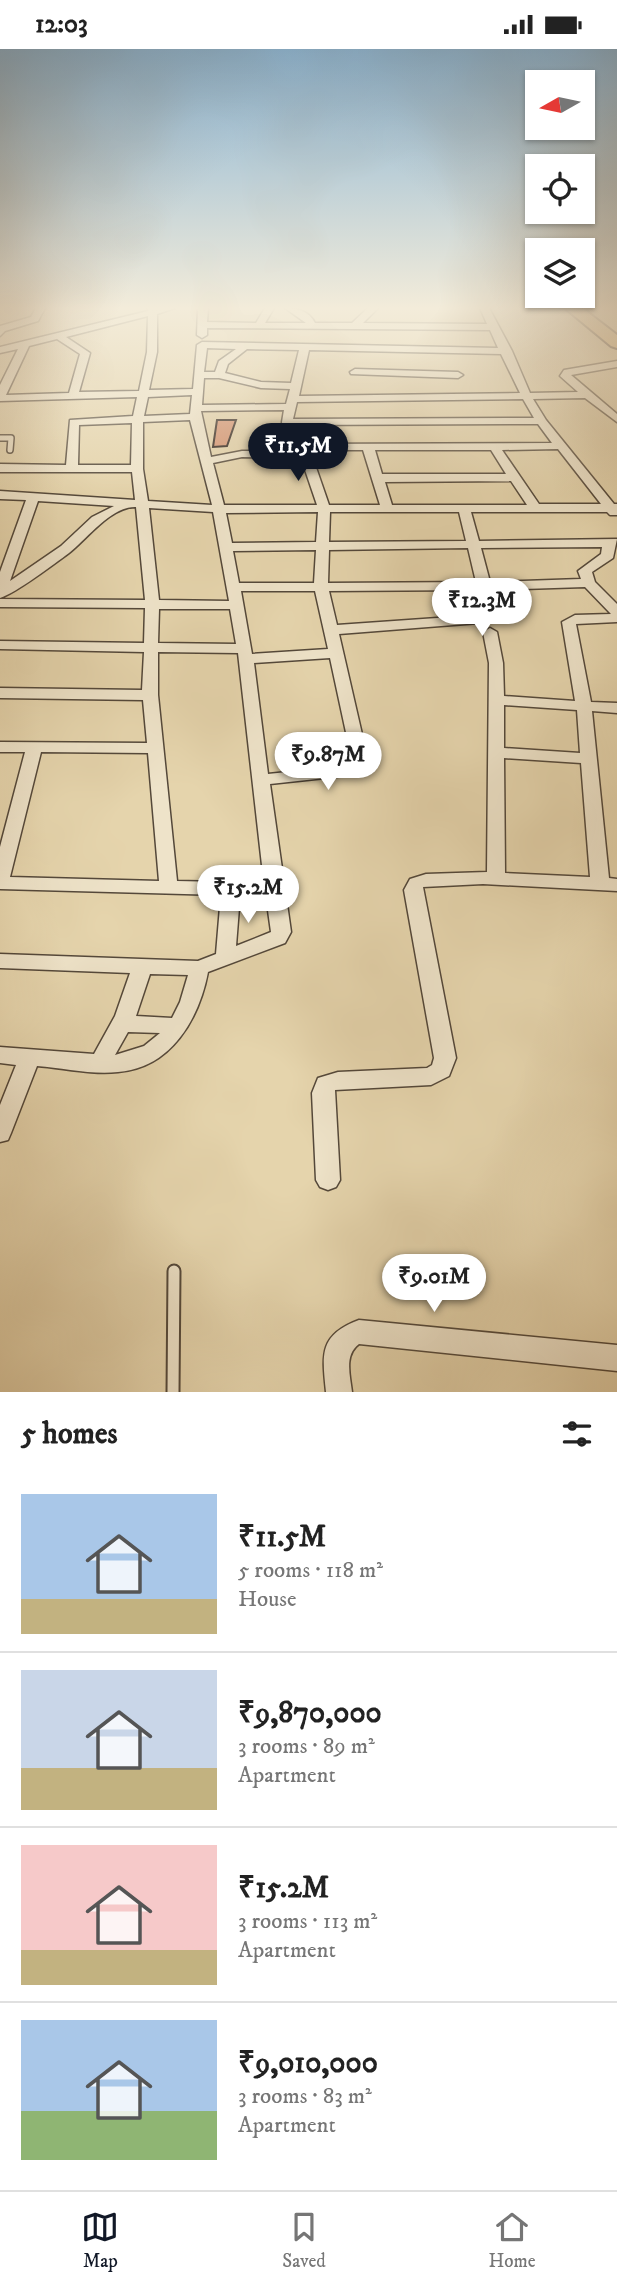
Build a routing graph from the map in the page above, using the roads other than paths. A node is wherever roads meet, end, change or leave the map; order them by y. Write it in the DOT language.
graph roads {
  1 [pos="12,371"];
  2 [pos="80,371"];
  3 [pos="148,371"];
  4 [pos="199,371"];
  5 [pos="220,371"];
  6 [pos="299,371"];
  7 [pos="457,371"];
  8 [pos="516,371"];
  9 [pos="572,371"];
  10 [pos="355,372"];
  11 [pos="199,375"];
  12 [pos="219,375"];
  13 [pos="458,375"];
  14 [pos="295,386"];
  15 [pos="197,392"];
  16 [pos="144,394"];
  17 [pos="233,394"];
  18 [pos="588,395"];
  19 [pos="72,396"];
  20 [pos="0,397"];
  21 [pos="527,397"];
  22 [pos="338,398"];
  23 [pos="353,398"];
  24 [pos="405,398"];
  25 [pos="467,398"];
  26 [pos="480,398"];
  27 [pos="291,403"];
  28 [pos="195,412"];
  29 [pos="138,419"];
  30 [pos="617,419"];
  31 [pos="488,421"];
  32 [pos="541,421"];
  33 [pos="286,422"];
  34 [pos="339,422"];
  35 [pos="409,422"];
  36 [pos="0,438"];
  37 [pos="415,446"];
  38 [pos="494,446"];
  39 [pos="562,446"];
  40 [pos="368,447"];
  41 [pos="10,450"];
  42 [pos="304,451"];
  43 [pos="206,461"];
  44 [pos="0,468"];
  45 [pos="72,468"];
  46 [pos="137,469"];
  47 [pos="514,477"];
  48 [pos="378,478"];
  49 [pos="0,495"];
  50 [pos="33,497"];
  51 [pos="135,503"];
  52 [pos="535,508"];
  53 [pos="219,509"];
  54 [pos="324,509"];
  55 [pos="387,509"];
  56 [pos="464,509"];
  57 [pos="615,510"];
  58 [pos="613,543"];
  59 [pos="472,544"];
  60 [pos="322,545"];
  61 [pos="226,547"];
  62 [pos="589,583"];
  63 [pos="321,586"];
  64 [pos="484,586"];
  65 [pos="233,587"];
  66 [pos="0,592"];
  67 [pos="0,603"];
  68 [pos="152,605"];
  69 [pos="237,605"];
  70 [pos="617,615"];
  71 [pos="331,630"];
  72 [pos="490,632"];
  73 [pos="0,645"];
  74 [pos="151,649"];
  75 [pos="336,653"];
  76 [pos="245,654"];
  77 [pos="0,693"];
  78 [pos="150,695"];
  79 [pos="497,700"];
  80 [pos="584,706"];
  81 [pos="617,708"];
  82 [pos="0,747"];
  83 [pos="34,748"];
  84 [pos="155,748"];
  85 [pos="497,753"];
  86 [pos="589,758"];
  87 [pos="261,779"];
  88 [pos="496,879"];
  89 [pos="0,882"];
  90 [pos="609,885"];
  91 [pos="169,888"];
  92 [pos="231,889"];
  93 [pos="274,890"];
  94 [pos="225,957"];
  95 [pos="0,961"];
  96 [pos="142,966"];
  97 [pos="199,968"];
  98 [pos="124,1024"];
  99 [pos="179,1026"];
  100 [pos="0,1055"];
  101 [pos="30,1057"];
  102 [pos="100,1062"];
  103 [pos="0,1133"];
  104 [pos="328,1180"];
  105 [pos="174,1271"];
  106 [pos="617,1358"];
  107 [pos="173,1392"];
  108 [pos="339,1392"];
  1 -- 20 [label="street"];
  2 -- 19 [label="street"];
  3 -- 16 [label="street"];
  4 -- 11 [label="street"];
  5 -- 12 [label="street"];
  6 -- 14 [label="street"];
  7 -- 13 [label="street"];
  8 -- 21 [label="street"];
  9 -- 18 [label="street"];
  10 -- 13 [label="street"];
  10 -- 23 [label="street"];
  11 -- 12 [label="street"];
  11 -- 15 [label="street"];
  12 -- 17 [label="street"];
  13 -- 25 [label="street"];
  14 -- 17 [label="street"];
  14 -- 27 [label="street"];
  15 -- 16 [label="street"];
  15 -- 28 [label="street"];
  16 -- 19 [label="street"];
  16 -- 29 [label="street"];
  17 -- 27 [label="street"];
  17 -- 28 [label="street"];
  18 -- 21 [label="street"];
  18 -- 30 [label="street"];
  19 -- 20 [label="street"];
  21 -- 26 [label="street"];
  21 -- 32 [label="street"];
  22 -- 23 [label="street"];
  22 -- 27 [label="street"];
  22 -- 34 [label="street"];
  23 -- 24 [label="street"];
  24 -- 25 [label="street"];
  24 -- 35 [label="street"];
  25 -- 26 [label="street"];
  26 -- 31 [label="street"];
  27 -- 33 [label="street"];
  28 -- 29 [label="street"];
  28 -- 43 [label="street"];
  29 -- 45 [label="street"];
  29 -- 46 [label="street"];
  31 -- 32 [label="street"];
  31 -- 35 [label="street"];
  32 -- 39 [label="street"];
  33 -- 34 [label="street"];
  33 -- 42 [label="street"];
  34 -- 35 [label="street"];
  35 -- 37 [label="street"];
  36 -- 41 [label="lane"];
  37 -- 38 [label="street"];
  37 -- 40 [label="street"];
  38 -- 39 [label="street"];
  38 -- 47 [label="street"];
  39 -- 57 [label="street"];
  40 -- 42 [label="street"];
  40 -- 48 [label="street"];
  42 -- 43 [label="street"];
  42 -- 54 [label="street"];
  43 -- 53 [label="street"];
  44 -- 45 [label="street"];
  45 -- 46 [label="street"];
  46 -- 51 [label="street"];
  47 -- 48 [label="street"];
  47 -- 52 [label="street"];
  48 -- 55 [label="street"];
  49 -- 50 [label="street"];
  50 -- 51 [label="street"];
  50 -- 66 [label="street"];
  51 -- 53 [label="street"];
  51 -- 66 [label="street"];
  51 -- 68 [label="street"];
  52 -- 56 [label="street"];
  52 -- 57 [label="street"];
  53 -- 54 [label="street"];
  53 -- 61 [label="street"];
  54 -- 55 [label="street"];
  54 -- 60 [label="street"];
  55 -- 56 [label="street"];
  56 -- 59 [label="street"];
  58 -- 59 [label="street"];
  58 -- 62 [label="street"];
  59 -- 60 [label="street"];
  59 -- 64 [label="street"];
  60 -- 61 [label="street"];
  60 -- 63 [label="street"];
  61 -- 65 [label="street"];
  62 -- 64 [label="street"];
  62 -- 70 [label="street"];
  63 -- 64 [label="street"];
  63 -- 65 [label="street"];
  63 -- 71 [label="street"];
  64 -- 71 [label="street"];
  65 -- 69 [label="street"];
  67 -- 68 [label="street"];
  68 -- 69 [label="street"];
  68 -- 74 [label="street"];
  69 -- 76 [label="street"];
  70 -- 80 [label="street"];
  71 -- 75 [label="street"];
  72 -- 79 [label="street"];
  73 -- 74 [label="street"];
  74 -- 76 [label="street"];
  74 -- 78 [label="street"];
  75 -- 76 [label="street"];
  75 -- 87 [label="street"];
  76 -- 87 [label="street"];
  77 -- 78 [label="street"];
  78 -- 84 [label="street"];
  79 -- 80 [label="street"];
  79 -- 85 [label="street"];
  80 -- 81 [label="street"];
  80 -- 86 [label="street"];
  82 -- 83 [label="street"];
  83 -- 84 [label="street"];
  83 -- 89 [label="street"];
  84 -- 91 [label="street"];
  85 -- 86 [label="street"];
  85 -- 88 [label="street"];
  86 -- 90 [label="street"];
  87 -- 93 [label="street"];
  88 -- 90 [label="street"];
  88 -- 104 [label="street"];
  89 -- 91 [label="street"];
  91 -- 92 [label="street"];
  92 -- 93 [label="street"];
  92 -- 94 [label="street"];
  93 -- 94 [label="street"];
  94 -- 97 [label="street"];
  95 -- 96 [label="street"];
  96 -- 97 [label="street"];
  96 -- 98 [label="street"];
  97 -- 99 [label="street"];
  98 -- 99 [label="street"];
  98 -- 102 [label="street"];
  99 -- 102 [label="street"];
  100 -- 101 [label="street"];
  101 -- 102 [label="street"];
  101 -- 103 [label="street"];
  105 -- 107 [label="lane"];
  106 -- 108 [label="street"];
}
